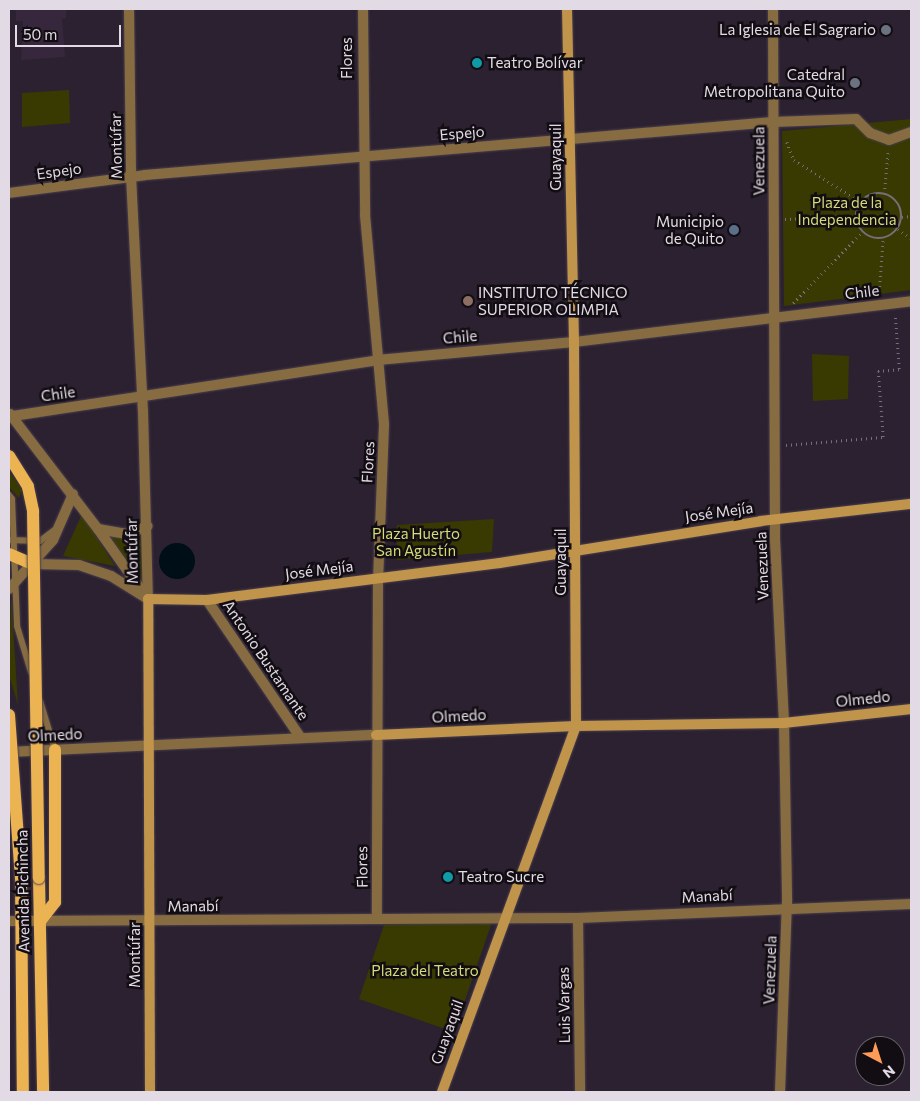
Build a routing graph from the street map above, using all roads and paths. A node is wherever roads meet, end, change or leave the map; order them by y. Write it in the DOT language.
graph roads {
  1 [pos="129,9"];
  2 [pos="363,9"];
  3 [pos="567,9"];
  4 [pos="774,9"];
  5 [pos="776,122"];
  6 [pos="911,132"];
  7 [pos="571,138"];
  8 [pos="889,140"];
  9 [pos="364,157"];
  10 [pos="131,176"];
  11 [pos="9,193"];
  12 [pos="884,194"];
  13 [pos="861,202"];
  14 [pos="856,216"];
  15 [pos="911,216"];
  16 [pos="902,217"];
  17 [pos="779,220"];
  18 [pos="898,229"];
  19 [pos="862,232"];
  20 [pos="911,238"];
  21 [pos="883,239"];
  22 [pos="911,301"];
  23 [pos="894,303"];
  24 [pos="878,305"];
  25 [pos="777,317"];
  26 [pos="574,342"];
  27 [pos="377,360"];
  28 [pos="142,398"];
  29 [pos="11,414"];
  30 [pos="775,446"];
  31 [pos="9,456"];
  32 [pos="73,494"];
  33 [pos="9,495"];
  34 [pos="911,504"];
  35 [pos="775,519"];
  36 [pos="62,523"];
  37 [pos="148,526"];
  38 [pos="98,529"];
  39 [pos="11,548"];
  40 [pos="576,548"];
  41 [pos="33,564"];
  42 [pos="378,578"];
  43 [pos="12,586"];
  44 [pos="148,599"];
  45 [pos="207,600"];
  46 [pos="911,709"];
  47 [pos="9,715"];
  48 [pos="784,723"];
  49 [pos="576,726"];
  50 [pos="376,735"];
  51 [pos="300,737"];
  52 [pos="148,745"];
  53 [pos="55,750"];
  54 [pos="9,752"];
  55 [pos="911,904"];
  56 [pos="787,907"];
  57 [pos="377,917"];
  58 [pos="505,917"];
  59 [pos="578,918"];
  60 [pos="41,920"];
  61 [pos="15,921"];
  62 [pos="150,922"];
  63 [pos="23,1092"];
  64 [pos="43,1092"];
  65 [pos="150,1092"];
  66 [pos="442,1092"];
  67 [pos="580,1092"];
  68 [pos="780,1092"];
  1 -- 10 [label="street, Montúfar"];
  2 -- 9 [label="street, Flores"];
  3 -- 7 [label="street, Guayaquil"];
  4 -- 5 [label="street, Venezuela"];
  5 -- 7 [label="street, Espejo"];
  5 -- 8 [label="street, Espejo"];
  5 -- 13 [label="path"];
  5 -- 25 [label="street, Venezuela"];
  6 -- 8 [label="street"];
  7 -- 9 [label="street, Espejo"];
  7 -- 26 [label="street, Guayaquil"];
  8 -- 12 [label="path"];
  9 -- 10 [label="street, Espejo"];
  9 -- 27 [label="street, Flores"];
  10 -- 11 [label="street, Espejo"];
  10 -- 28 [label="street, Montúfar"];
  12 -- 13 [label="path"];
  12 -- 16 [label="path"];
  13 -- 14 [label="path"];
  14 -- 17 [label="path"];
  14 -- 19 [label="path"];
  15 -- 16 [label="path"];
  16 -- 18 [label="path"];
  18 -- 20 [label="path"];
  18 -- 21 [label="path"];
  19 -- 21 [label="path"];
  19 -- 25 [label="path"];
  21 -- 24 [label="path"];
  22 -- 23 [label="street, Chile"];
  23 -- 24 [label="street, Chile"];
  23 -- 30 [label="path"];
  24 -- 25 [label="street, Chile"];
  25 -- 26 [label="street, Chile"];
  25 -- 30 [label="street, Venezuela"];
  26 -- 27 [label="street, Chile"];
  26 -- 40 [label="street, Guayaquil"];
  27 -- 28 [label="street, Chile"];
  27 -- 42 [label="street, Flores"];
  28 -- 29 [label="street, Chile"];
  28 -- 37 [label="street, Montúfar"];
  29 -- 32 [label="street"];
  30 -- 35 [label="street, Venezuela"];
  31 -- 60 [label="main road, Avenida Pichincha, bridge"];
  32 -- 36 [label="street"];
  32 -- 38 [label="street"];
  33 -- 39 [label="lane"];
  34 -- 35 [label="street, José Mejía"];
  35 -- 40 [label="street, José Mejía"];
  35 -- 48 [label="street, Venezuela"];
  36 -- 39 [label="lane"];
  36 -- 41 [label="street"];
  37 -- 38 [label="street"];
  37 -- 44 [label="street, Montúfar"];
  38 -- 44 [label="street"];
  39 -- 41 [label="main road"];
  39 -- 43 [label="lane"];
  40 -- 42 [label="street, José Mejía"];
  40 -- 49 [label="street, Guayaquil"];
  41 -- 43 [label="street"];
  41 -- 44 [label="street"];
  42 -- 45 [label="street, José Mejía"];
  42 -- 50 [label="street, Flores"];
  43 -- 53 [label="lane"];
  44 -- 45 [label="street, José Mejía"];
  44 -- 52 [label="street, Montúfar"];
  45 -- 51 [label="street, Antonio Bustamante"];
  46 -- 48 [label="street, Olmedo"];
  47 -- 61 [label="main road, Avenida Pichincha, bridge"];
  48 -- 49 [label="street, Olmedo"];
  48 -- 56 [label="street, Venezuela"];
  49 -- 50 [label="street, Olmedo"];
  49 -- 58 [label="street, Guayaquil"];
  50 -- 51 [label="street, Olmedo"];
  50 -- 57 [label="street, Flores"];
  51 -- 52 [label="street, Olmedo"];
  52 -- 53 [label="street, Olmedo"];
  52 -- 62 [label="street, Montúfar"];
  53 -- 54 [label="street, Olmedo"];
  53 -- 60 [label="main road"];
  55 -- 56 [label="street, Manabí"];
  56 -- 59 [label="street, Manabí"];
  56 -- 68 [label="street, Venezuela"];
  57 -- 58 [label="street, Manabí"];
  57 -- 62 [label="street, Manabí"];
  58 -- 59 [label="street, Manabí"];
  58 -- 66 [label="street, Guayaquil"];
  59 -- 67 [label="street, Luis Vargas"];
  60 -- 61 [label="street, Manabí"];
  60 -- 62 [label="street, Manabí"];
  60 -- 64 [label="main road, Avenida Pichincha"];
  61 -- 63 [label="main road, Avenida Pichincha"];
  62 -- 65 [label="street, Montúfar"];
}
